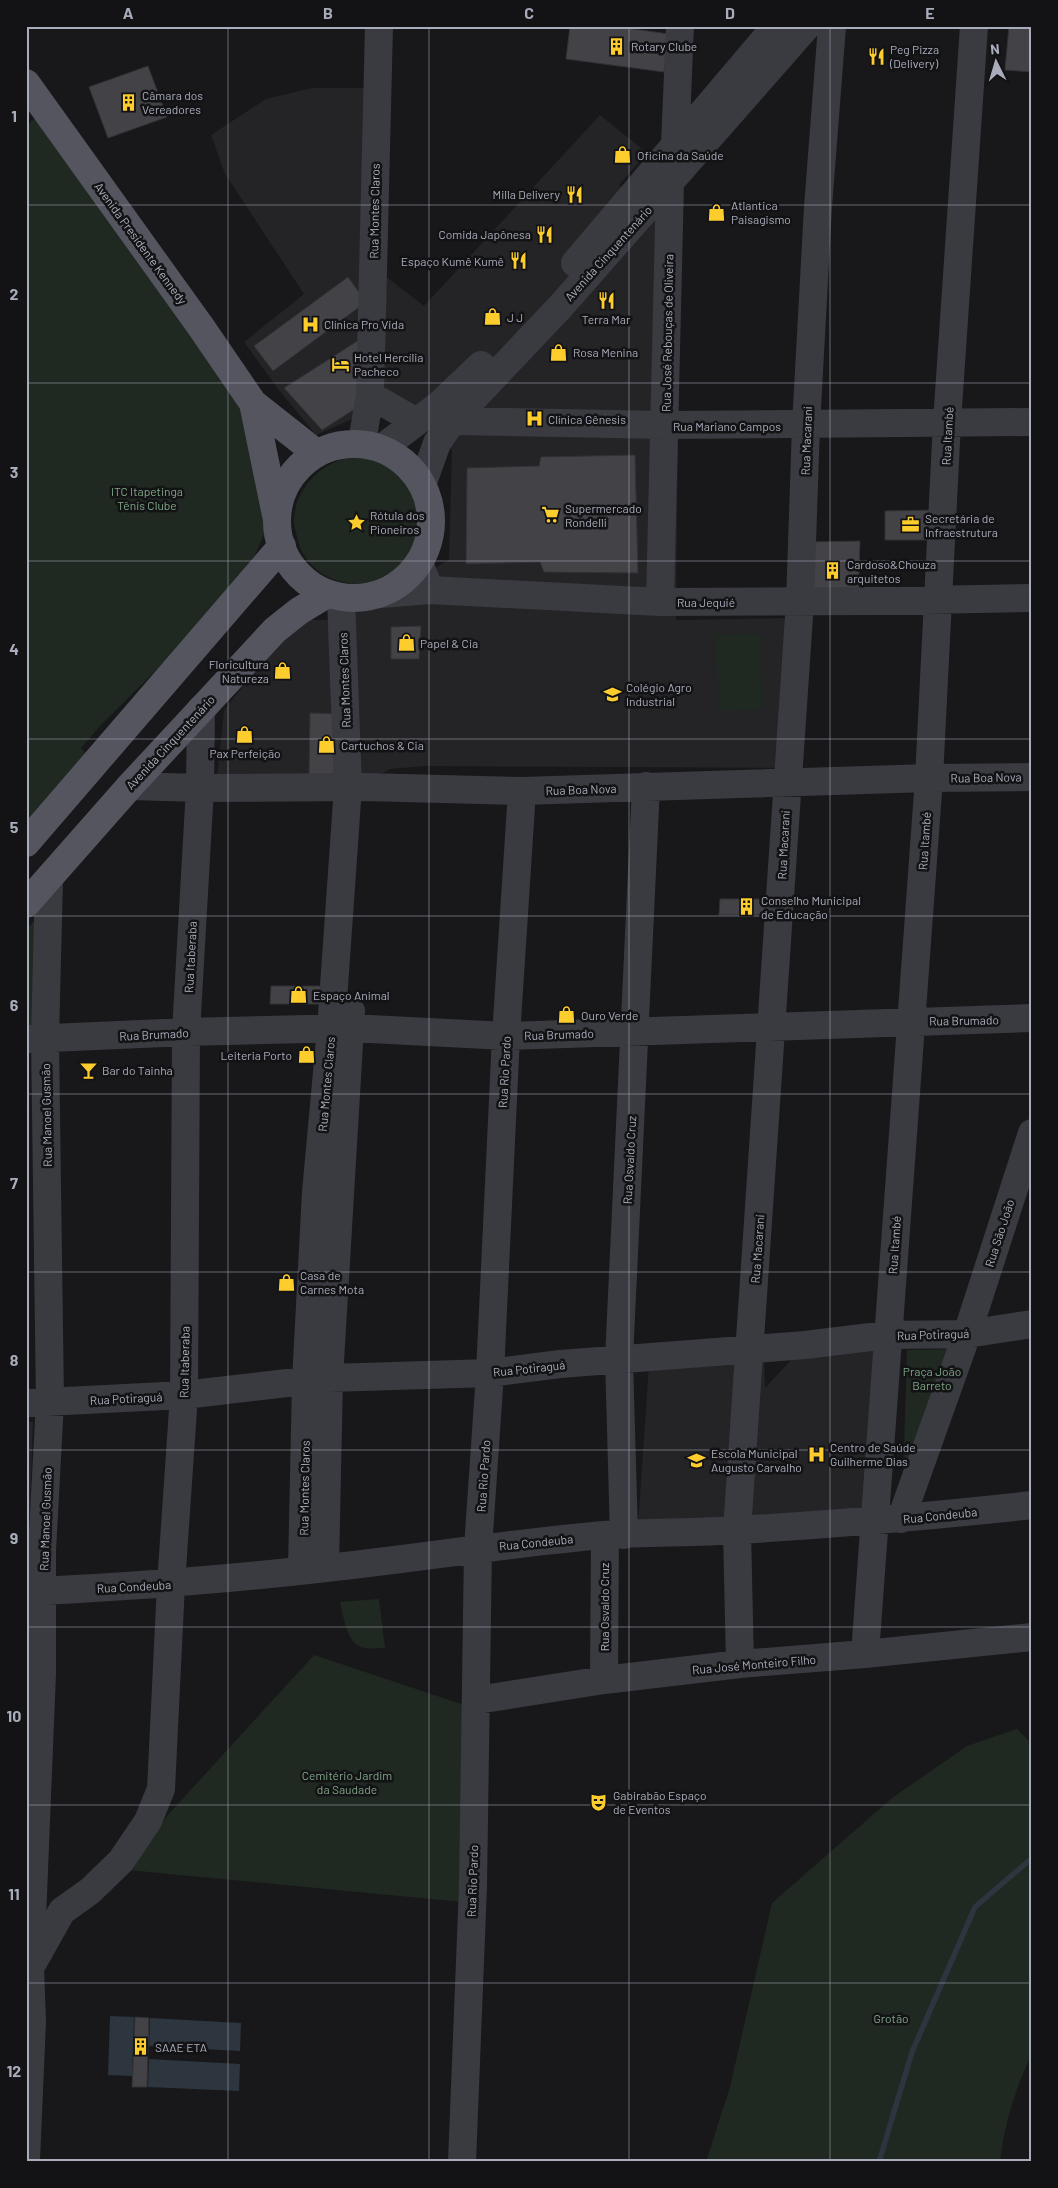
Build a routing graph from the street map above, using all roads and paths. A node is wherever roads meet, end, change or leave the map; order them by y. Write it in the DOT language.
graph roads {
  1 [pos="379,26"];
  2 [pos="680,26"];
  3 [pos="776,26"];
  4 [pos="807,26"];
  5 [pos="832,26"];
  6 [pos="974,26"];
  7 [pos="26,83"];
  8 [pos="675,144"];
  9 [pos="670,183"];
  10 [pos="370,395"];
  11 [pos="253,404"];
  12 [pos="415,421"];
  13 [pos="452,421"];
  14 [pos="947,422"];
  15 [pos="1032,422"];
  16 [pos="665,426"];
  17 [pos="806,426"];
  18 [pos="372,445"];
  19 [pos="315,452"];
  20 [pos="422,485"];
  21 [pos="280,534"];
  22 [pos="419,563"];
  23 [pos="430,590"];
  24 [pos="352,596"];
  25 [pos="1032,598"];
  26 [pos="937,601"];
  27 [pos="660,602"];
  28 [pos="800,602"];
  29 [pos="201,710"];
  30 [pos="1032,777"];
  31 [pos="929,778"];
  32 [pos="786,784"];
  33 [pos="130,786"];
  34 [pos="646,786"];
  35 [pos="356,787"];
  36 [pos="200,788"];
  37 [pos="522,791"];
  38 [pos="26,842"];
  39 [pos="48,879"];
  40 [pos="26,904"];
  41 [pos="1032,1018"];
  42 [pos="911,1021"];
  43 [pos="772,1026"];
  44 [pos="341,1028"];
  45 [pos="635,1030"];
  46 [pos="186,1032"];
  47 [pos="506,1036"];
  48 [pos="36,1039"];
  49 [pos="1032,1133"];
  50 [pos="1032,1324"];
  51 [pos="967,1334"];
  52 [pos="888,1335"];
  53 [pos="750,1349"];
  54 [pos="619,1359"];
  55 [pos="490,1373"];
  56 [pos="318,1380"];
  57 [pos="184,1395"];
  58 [pos="38,1402"];
  59 [pos="1032,1505"];
  60 [pos="889,1519"];
  61 [pos="737,1530"];
  62 [pos="614,1535"];
  63 [pos="478,1548"];
  64 [pos="313,1569"];
  65 [pos="171,1584"];
  66 [pos="42,1591"];
  67 [pos="1032,1637"];
  68 [pos="865,1654"];
  69 [pos="740,1664"];
  70 [pos="34,1673"];
  71 [pos="604,1680"];
  72 [pos="476,1700"];
  73 [pos="32,1735"];
  74 [pos="30,1889"];
  75 [pos="30,1968"];
  76 [pos="29,2021"];
  77 [pos="26,2160"];
  78 [pos="462,2162"];
  1 -- 10 [label="street, Rua Montes Claros"];
  2 -- 8 [label="street"];
  3 -- 8 [label="street, Avenida Cinquentenário"];
  4 -- 9 [label="street, Avenida Cinquentenário"];
  5 -- 17 [label="street, Rua Macaraní"];
  6 -- 14 [label="street, Rua Itambé"];
  7 -- 11 [label="main road, Avenida Presidente Kennedy"];
  8 -- 12 [label="street, Avenida Cinquentenário"];
  9 -- 13 [label="street, Avenida Cinquentenário"];
  9 -- 16 [label="street, Rua José Rebouças de Oliveira"];
  10 -- 12 [label="street"];
  10 -- 18 [label="street, Rua Montes Claros"];
  11 -- 19 [label="main road, Avenida Presidente Kennedy"];
  11 -- 21 [label="main road, Avenida Presidente Kennedy"];
  12 -- 18 [label="street, Avenida Cinquentenário"];
  13 -- 16 [label="street, Rua Mariano Campos"];
  13 -- 20 [label="street, Avenida Cinquentenário"];
  14 -- 15 [label="street, Rua Mariano Campos"];
  14 -- 17 [label="street, Rua Mariano Campos"];
  14 -- 26 [label="street, Rua Itambé"];
  16 -- 17 [label="street, Rua Mariano Campos"];
  16 -- 27 [label="street, Rua José Rebouças de Oliveira"];
  17 -- 28 [label="street, Rua Macaraní"];
  18 -- 19 [label="main road"];
  18 -- 20 [label="main road"];
  19 -- 21 [label="main road"];
  20 -- 22 [label="main road"];
  21 -- 24 [label="main road"];
  21 -- 38 [label="main road"];
  22 -- 23 [label="street"];
  22 -- 24 [label="main road"];
  23 -- 24 [label="street, Rua Jequié"];
  23 -- 27 [label="street, Rua Jequié"];
  24 -- 29 [label="main road, Avenida Cinquentenário"];
  24 -- 35 [label="street, Rua Montes Claros"];
  25 -- 26 [label="street, Rua Jequié"];
  26 -- 28 [label="street, Rua Jequié"];
  26 -- 31 [label="street, Rua Itambé"];
  27 -- 28 [label="street, Rua Jequié"];
  28 -- 32 [label="street, Rua Macaraní"];
  29 -- 33 [label="main road, Avenida Cinquentenário"];
  29 -- 36 [label="street, Rua Itaberaba"];
  30 -- 31 [label="street, Rua Boa Nova"];
  31 -- 32 [label="street, Rua Boa Nova"];
  31 -- 42 [label="street, Rua Itambé"];
  32 -- 34 [label="street, Rua Boa Nova"];
  32 -- 43 [label="street, Rua Macaraní"];
  33 -- 36 [label="street, Rua Boa Nova"];
  33 -- 39 [label="main road, Avenida Cinquentenário"];
  34 -- 37 [label="street, Rua Boa Nova"];
  34 -- 45 [label="street, Rua Osvaldo Cruz"];
  35 -- 36 [label="street, Rua Boa Nova"];
  35 -- 37 [label="street, Rua Boa Nova"];
  35 -- 44 [label="street, Rua Montes Claros"];
  36 -- 46 [label="street, Rua Itaberaba"];
  37 -- 47 [label="street, Rua Rio Pardo"];
  39 -- 40 [label="main road, Avenida Cinquentenário"];
  39 -- 48 [label="street, Rua Manoel Gusmão"];
  41 -- 42 [label="street, Rua Brumado"];
  42 -- 43 [label="street, Rua Brumado"];
  42 -- 52 [label="street, Rua Itambé"];
  43 -- 45 [label="street, Rua Brumado"];
  43 -- 53 [label="street, Rua Macaraní"];
  44 -- 46 [label="street, Rua Brumado"];
  44 -- 47 [label="street, Rua Brumado"];
  44 -- 56 [label="street, Rua Montes Claros"];
  45 -- 47 [label="street, Rua Brumado"];
  45 -- 54 [label="street, Rua Osvaldo Cruz"];
  46 -- 48 [label="street, Rua Brumado"];
  46 -- 57 [label="street, Rua Itaberaba"];
  47 -- 55 [label="street, Rua Rio Pardo"];
  48 -- 58 [label="street, Rua Manoel Gusmão"];
  49 -- 51 [label="street, Rua São João"];
  50 -- 51 [label="street, Rua Potiraguá"];
  51 -- 52 [label="street, Rua Potiraguá"];
  51 -- 60 [label="street"];
  52 -- 53 [label="street, Rua Potiraguá"];
  52 -- 60 [label="street, Rua Itambé"];
  53 -- 54 [label="street, Rua Potiraguá"];
  53 -- 61 [label="street, Rua Macaraní"];
  54 -- 55 [label="street, Rua Potiraguá"];
  54 -- 62 [label="street, Rua Osvaldo Cruz"];
  55 -- 56 [label="street, Rua Potiraguá"];
  55 -- 63 [label="street, Rua Rio Pardo"];
  56 -- 57 [label="street, Rua Potiraguá"];
  56 -- 64 [label="street, Rua Montes Claros"];
  57 -- 58 [label="street, Rua Potiraguá"];
  57 -- 65 [label="street, Rua Itaberaba"];
  58 -- 66 [label="street, Rua Manoel Gusmão"];
  59 -- 60 [label="street, Rua Condeuba"];
  60 -- 61 [label="street, Rua Condeuba"];
  60 -- 68 [label="street, Rua Itambé"];
  61 -- 62 [label="street, Rua Condeuba"];
  61 -- 69 [label="street, Rua Macaraní"];
  62 -- 63 [label="street, Rua Condeuba"];
  62 -- 71 [label="street, Rua Osvaldo Cruz"];
  63 -- 64 [label="street, Rua Condeuba"];
  63 -- 72 [label="street, Rua Rio Pardo"];
  64 -- 65 [label="street, Rua Condeuba"];
  65 -- 66 [label="street, Rua Condeuba"];
  65 -- 75 [label="street, Rua Itaberaba"];
  66 -- 70 [label="street, Rua Manoel Gusmão"];
  67 -- 68 [label="street, Rua José Monteiro Filho"];
  68 -- 69 [label="street, Rua José Monteiro Filho"];
  69 -- 71 [label="street, Rua José Monteiro Filho"];
  70 -- 73 [label="street, Rua Manoel Gusmão"];
  71 -- 72 [label="street, Rua José Monteiro Filho"];
  72 -- 78 [label="street, Rua Rio Pardo"];
  73 -- 74 [label="street, Rua Manoel Gusmão"];
  74 -- 75 [label="street, Rua Manoel Gusmão"];
  75 -- 76 [label="street, Rua Manoel Gusmão"];
  76 -- 77 [label="street, Rua Manoel Gusmão"];
}
